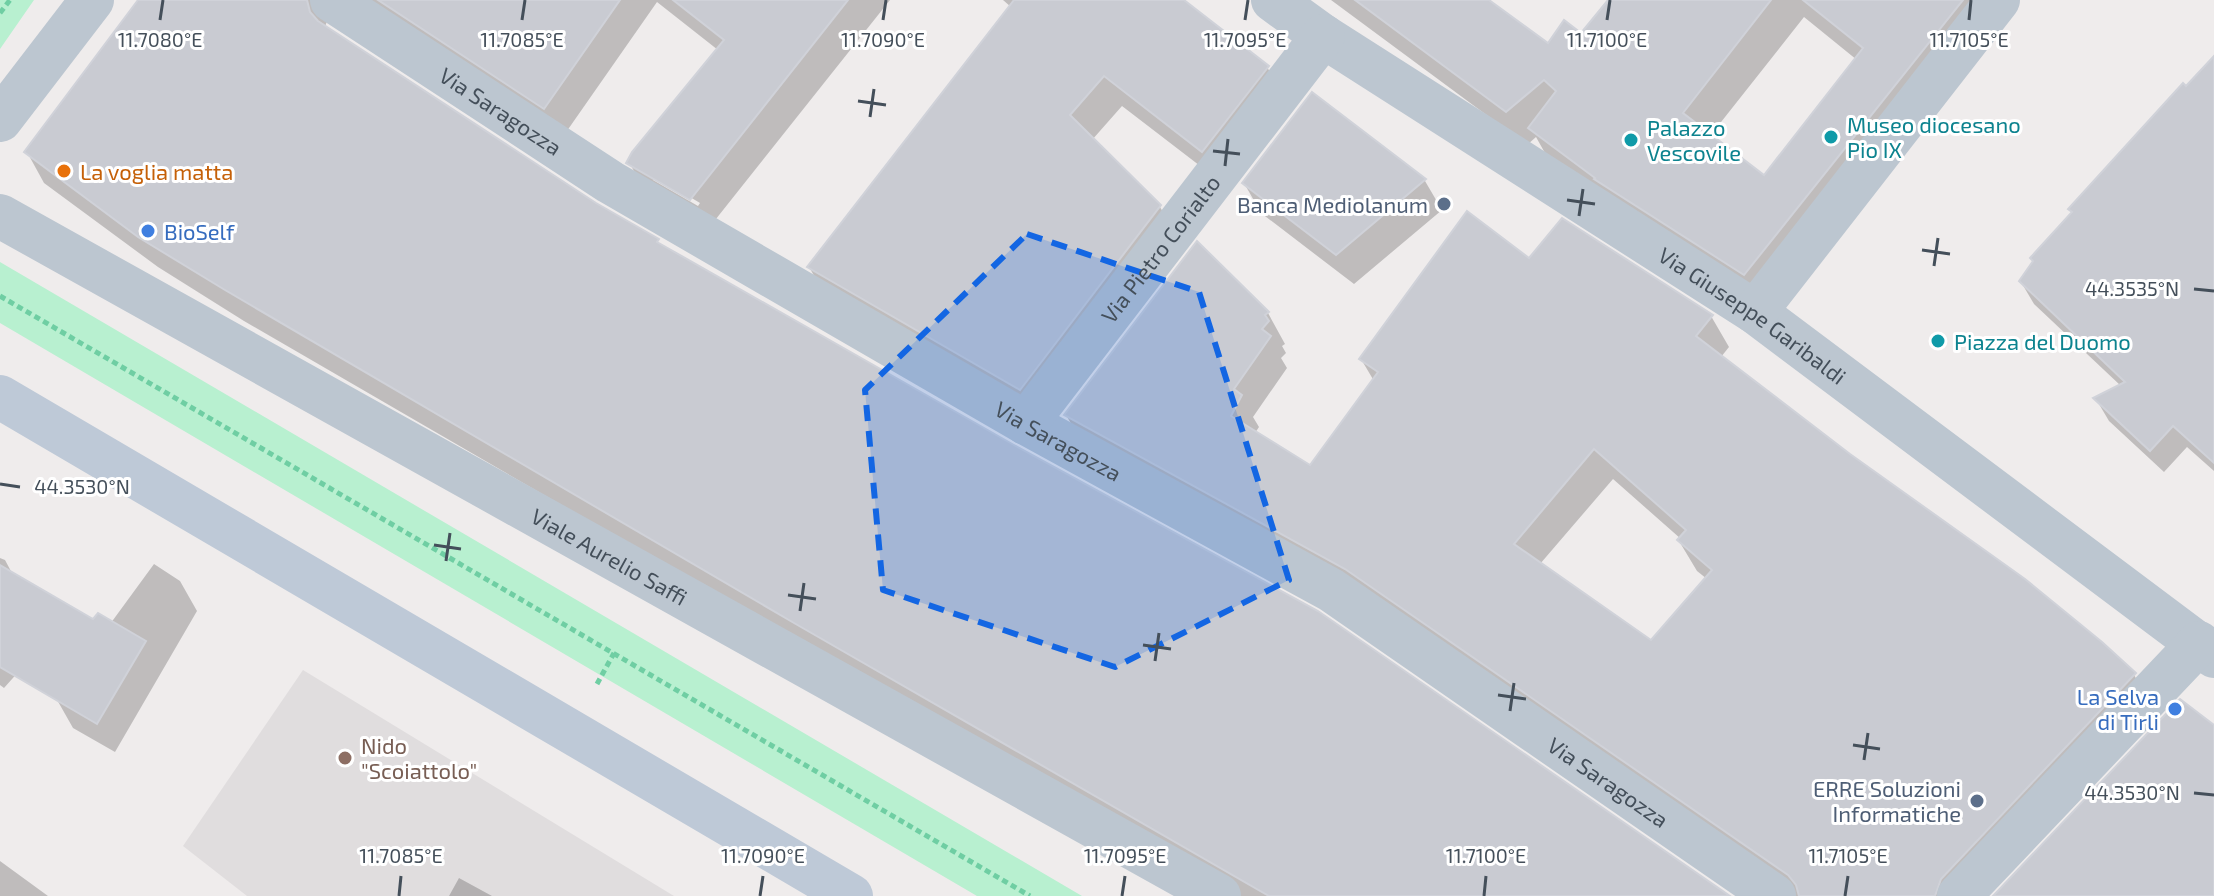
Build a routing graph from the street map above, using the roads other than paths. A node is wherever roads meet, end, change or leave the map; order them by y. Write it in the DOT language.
graph roads {
  1 [pos="92,0"];
  2 [pos="332,0"];
  3 [pos="1273,0"];
  4 [pos="1998,0"];
  5 [pos="1323,36"];
  6 [pos="0,120"];
  7 [pos="0,216"];
  8 [pos="1755,312"];
  9 [pos="0,397"];
  10 [pos="1026,423"];
  11 [pos="2207,650"];
  12 [pos="851,896"];
  13 [pos="1219,896"];
  14 [pos="1774,896"];
  15 [pos="1959,896"];
  1 -- 6 [label="street"];
  2 -- 10 [label="street, Via Saragozza"];
  3 -- 5 [label="street, Via Giuseppe Garibaldi"];
  4 -- 8 [label="street"];
  5 -- 8 [label="street, Via Giuseppe Garibaldi"];
  5 -- 10 [label="street, Via Pietro Corialto"];
  7 -- 13 [label="street, Viale Aurelio Saffi"];
  8 -- 11 [label="street, Via Giuseppe Garibaldi"];
  9 -- 12 [label="street"];
  10 -- 14 [label="street, Via Saragozza"];
  11 -- 15 [label="street"];
}
